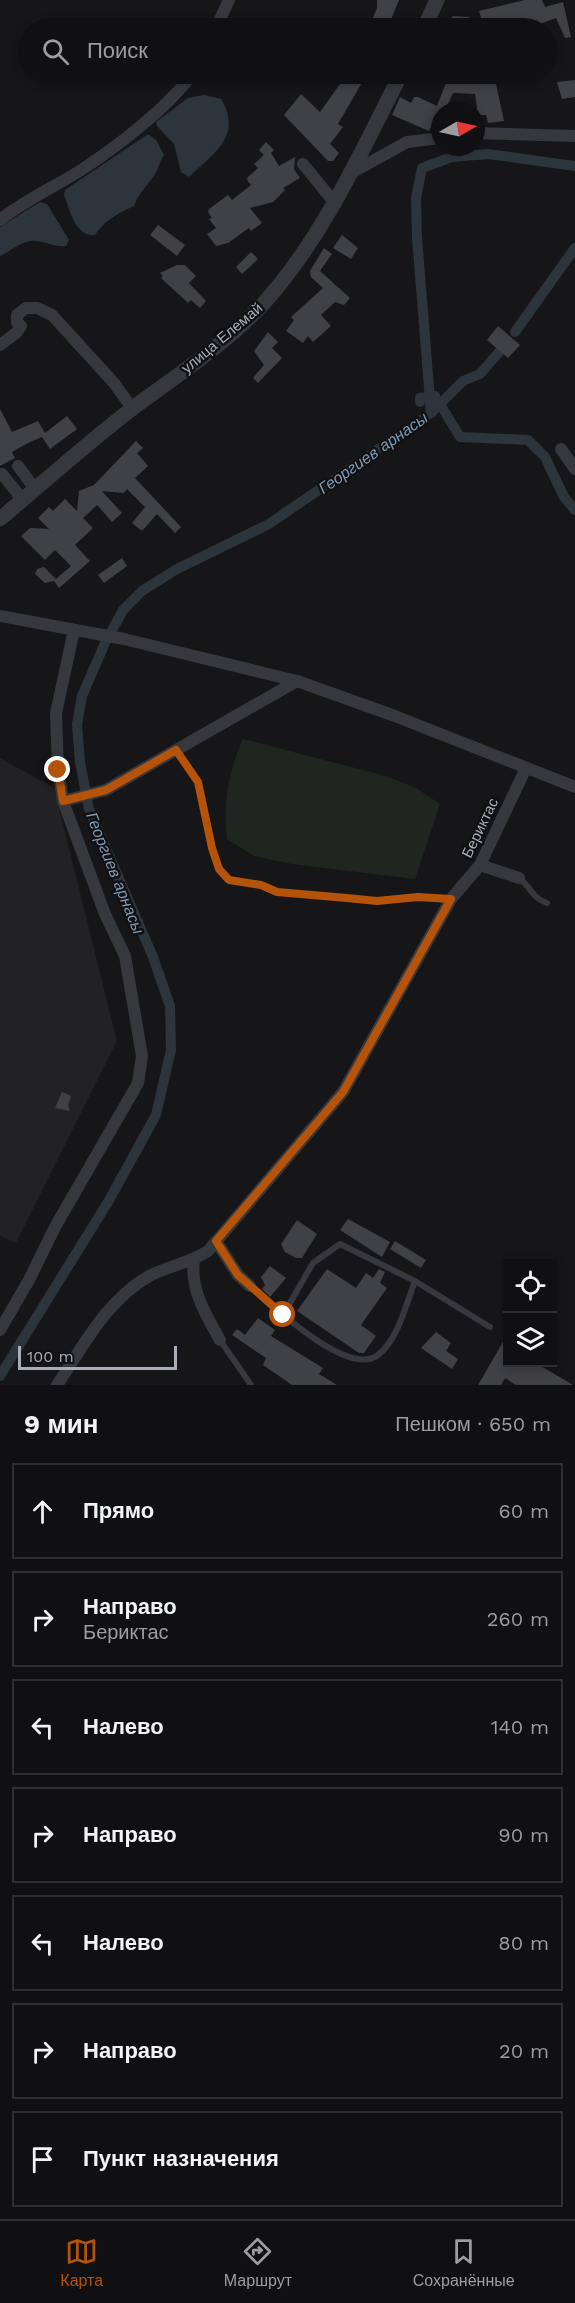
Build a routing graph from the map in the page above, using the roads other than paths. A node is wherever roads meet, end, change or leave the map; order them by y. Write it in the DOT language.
graph roads {
  1 [pos="230,0"];
  2 [pos="437,0"];
  3 [pos="221,18"];
  4 [pos="429,18"];
  5 [pos="184,84"];
  6 [pos="396,84"];
  7 [pos="485,134"];
  8 [pos="575,136"];
  9 [pos="431,139"];
  10 [pos="303,164"];
  11 [pos="353,172"];
  12 [pos="334,202"];
  13 [pos="0,220"];
  14 [pos="0,345"];
  15 [pos="132,408"];
  16 [pos="561,449"];
  17 [pos="18,466"];
  18 [pos="575,469"];
  19 [pos="2,474"];
  20 [pos="35,489"];
  21 [pos="23,500"];
  22 [pos="0,519"];
  23 [pos="0,615"];
  24 [pos="80,631"];
  25 [pos="297,681"];
  26 [pos="176,750"];
  27 [pos="526,768"];
  28 [pos="575,787"];
  29 [pos="66,800"];
  30 [pos="480,866"];
  31 [pos="519,878"];
  32 [pos="451,899"];
  33 [pos="547,903"];
  34 [pos="212,1246"];
  35 [pos="194,1260"];
  36 [pos="415,1281"];
  37 [pos="250,1286"];
  38 [pos="283,1315"];
  39 [pos="490,1327"];
  40 [pos="0,1330"];
  41 [pos="220,1340"];
  42 [pos="57,1385"];
  43 [pos="251,1385"];
  1 -- 3 [label="street"];
  2 -- 4 [label="street"];
  5 -- 13 [label="street"];
  6 -- 11 [label="street, улица Елемай"];
  7 -- 8 [label="street"];
  9 -- 11 [label="street"];
  10 -- 12 [label="street"];
  11 -- 12 [label="street, улица Елемай"];
  12 -- 15 [label="street, улица Елемай"];
  14 -- 15 [label="street"];
  15 -- 20 [label="street, улица Елемай"];
  16 -- 18 [label="street"];
  17 -- 20 [label="street"];
  19 -- 21 [label="street"];
  20 -- 21 [label="street, улица Елемай"];
  21 -- 22 [label="street, улица Елемай"];
  23 -- 24 [label="street"];
  24 -- 25 [label="street"];
  24 -- 29 [label="street"];
  25 -- 26 [label="street"];
  25 -- 27 [label="street"];
  26 -- 29 [label="street"];
  26 -- 32 [label="lane"];
  27 -- 28 [label="street"];
  27 -- 30 [label="street, Бериктас"];
  29 -- 40 [label="street"];
  30 -- 31 [label="street"];
  30 -- 32 [label="street, Бериктас"];
  31 -- 33 [label="lane"];
  32 -- 34 [label="street, Бериктас"];
  34 -- 35 [label="street, Бериктас"];
  34 -- 37 [label="street"];
  35 -- 41 [label="street"];
  35 -- 42 [label="street, Бериктас"];
  36 -- 38 [label="lane"];
  36 -- 38 [label="lane"];
  36 -- 39 [label="lane"];
  37 -- 38 [label="lane"];
  41 -- 43 [label="lane"];
}
